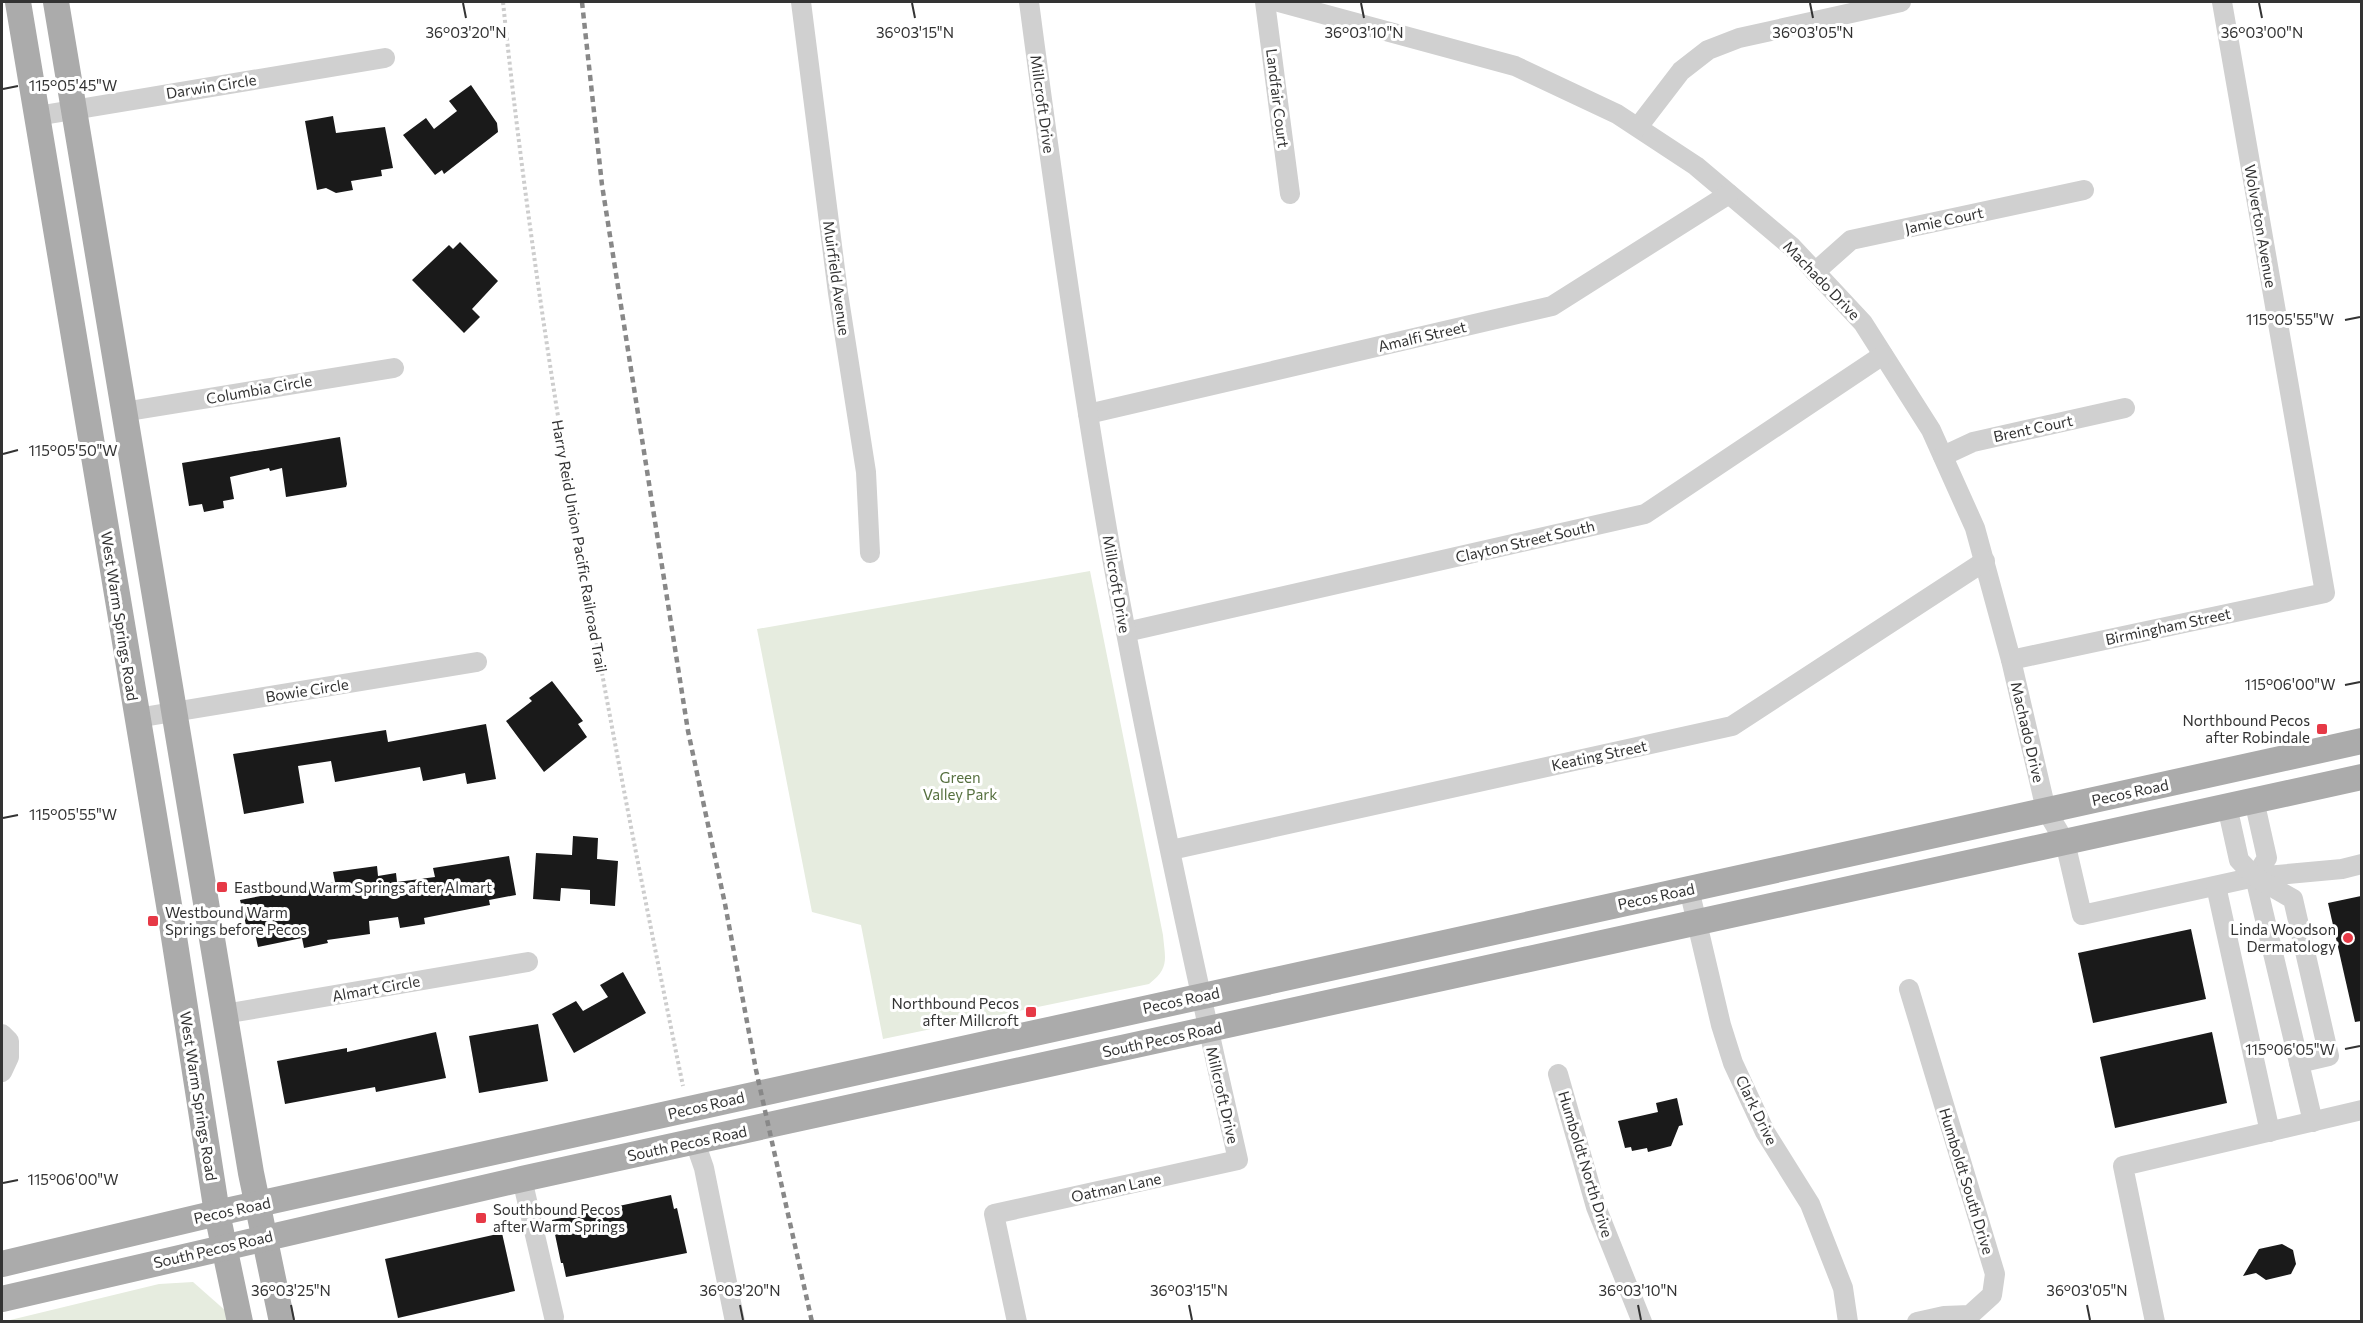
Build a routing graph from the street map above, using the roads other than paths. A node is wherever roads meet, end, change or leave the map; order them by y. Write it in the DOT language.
graph roads {
  1 [pos="18,2"];
  2 [pos="56,2"];
  3 [pos="801,2"];
  4 [pos="1029,2"];
  5 [pos="1265,2"];
  6 [pos="1279,2"];
  7 [pos="1901,2"];
  8 [pos="2222,2"];
  9 [pos="385,58"];
  10 [pos="74,110"];
  11 [pos="37,116"];
  12 [pos="1638,127"];
  13 [pos="2084,190"];
  14 [pos="1290,194"];
  15 [pos="1729,194"];
  16 [pos="1815,272"];
  17 [pos="1883,355"];
  18 [pos="394,368"];
  19 [pos="2125,408"];
  20 [pos="123,412"];
  21 [pos="1088,414"];
  22 [pos="1943,456"];
  23 [pos="870,554"];
  24 [pos="1984,561"];
  25 [pos="2325,592"];
  26 [pos="1126,632"];
  27 [pos="2011,660"];
  28 [pos="477,662"];
  29 [pos="175,712"];
  30 [pos="137,718"];
  31 [pos="2361,741"];
  32 [pos="2361,777"];
  33 [pos="2254,800"];
  34 [pos="2227,806"];
  35 [pos="2046,810"];
  36 [pos="2065,842"];
  37 [pos="1171,850"];
  38 [pos="2361,864"];
  39 [pos="2255,877"];
  40 [pos="2216,886"];
  41 [pos="1689,889"];
  42 [pos="1696,922"];
  43 [pos="528,962"];
  44 [pos="1909,989"];
  45 [pos="1201,996"];
  46 [pos="224,1014"];
  47 [pos="1207,1029"];
  48 [pos="2,1034"];
  49 [pos="2300,1063"];
  50 [pos="2,1072"];
  51 [pos="1558,1074"];
  52 [pos="2361,1110"];
  53 [pos="2313,1122"];
  54 [pos="2270,1132"];
  55 [pos="695,1142"];
  56 [pos="1238,1160"];
  57 [pos="522,1179"];
  58 [pos="260,1221"];
  59 [pos="220,1230"];
  60 [pos="2,1264"];
  61 [pos="2,1299"];
  62 [pos="554,1317"];
  63 [pos="240,1322"];
  64 [pos="282,1322"];
  65 [pos="735,1322"];
  66 [pos="1017,1322"];
  67 [pos="1642,1322"];
  68 [pos="1848,1322"];
  69 [pos="1917,1322"];
  70 [pos="2155,1322"];
  1 -- 11 [label="main road, West Warm Springs Road"];
  2 -- 10 [label="main road"];
  3 -- 23 [label="street, Muirfield Avenue"];
  4 -- 21 [label="street, Millcroft Drive"];
  5 -- 14 [label="street, Landfair Court"];
  6 -- 12 [label="street, Machado Drive"];
  7 -- 12 [label="street"];
  8 -- 25 [label="street, Wolverton Avenue"];
  9 -- 10 [label="street, Darwin Circle"];
  10 -- 11 [label="street, Darwin Circle"];
  10 -- 20 [label="main road"];
  11 -- 30 [label="main road, West Warm Springs Road"];
  12 -- 15 [label="street, Machado Drive"];
  13 -- 16 [label="street, Jamie Court"];
  15 -- 16 [label="street, Machado Drive"];
  15 -- 21 [label="street, Amalfi Street"];
  16 -- 17 [label="street, Machado Drive"];
  17 -- 22 [label="street, Machado Drive"];
  17 -- 26 [label="street, Clayton Street South"];
  18 -- 20 [label="street, Columbia Circle"];
  19 -- 22 [label="street, Brent Court"];
  20 -- 29 [label="main road"];
  21 -- 26 [label="street, Millcroft Drive"];
  22 -- 24 [label="street, Machado Drive"];
  24 -- 27 [label="street, Machado Drive"];
  24 -- 37 [label="street, Keating Street"];
  25 -- 27 [label="street, Birmingham Street"];
  26 -- 37 [label="street, Millcroft Drive"];
  27 -- 35 [label="street, Machado Drive"];
  28 -- 29 [label="street, Bowie Circle"];
  29 -- 30 [label="street, Bowie Circle"];
  29 -- 46 [label="main road"];
  30 -- 59 [label="main road, West Warm Springs Road"];
  31 -- 35 [label="main road, Pecos Road"];
  32 -- 33 [label="main road"];
  33 -- 34 [label="main road"];
  33 -- 39 [label="street"];
  34 -- 36 [label="main road"];
  34 -- 39 [label="street"];
  35 -- 36 [label="street, Machado Drive"];
  35 -- 41 [label="main road, Pecos Road"];
  36 -- 40 [label="street, Machado Drive"];
  36 -- 42 [label="main road"];
  37 -- 45 [label="street, Millcroft Drive"];
  38 -- 39 [label="street"];
  39 -- 40 [label="street"];
  39 -- 49 [label="street"];
  39 -- 49 [label="street"];
  40 -- 54 [label="street"];
  41 -- 42 [label="street, Clark Drive"];
  41 -- 45 [label="main road, Pecos Road"];
  42 -- 47 [label="main road, South Pecos Road"];
  42 -- 68 [label="street, Clark Drive"];
  43 -- 46 [label="street, Almart Circle"];
  44 -- 69 [label="street, Humboldt South Drive"];
  45 -- 47 [label="street, Millcroft Drive"];
  45 -- 58 [label="main road, Pecos Road"];
  46 -- 58 [label="main road"];
  47 -- 55 [label="main road, South Pecos Road"];
  47 -- 56 [label="street, Millcroft Drive"];
  48 -- 50 [label="street"];
  49 -- 53 [label="street"];
  51 -- 67 [label="street, Humboldt North Drive"];
  52 -- 53 [label="street"];
  53 -- 54 [label="street"];
  54 -- 70 [label="street"];
  55 -- 57 [label="main road, South Pecos Road"];
  55 -- 65 [label="street"];
  56 -- 66 [label="street, Oatman Lane"];
  57 -- 58 [label="main road, South Pecos Road"];
  57 -- 62 [label="street"];
  58 -- 59 [label="main road, South Pecos Road"];
  58 -- 59 [label="main road, Pecos Road"];
  58 -- 64 [label="main road"];
  59 -- 60 [label="main road, Pecos Road"];
  59 -- 61 [label="main road, South Pecos Road"];
  59 -- 63 [label="main road, West Warm Springs Road"];
}
